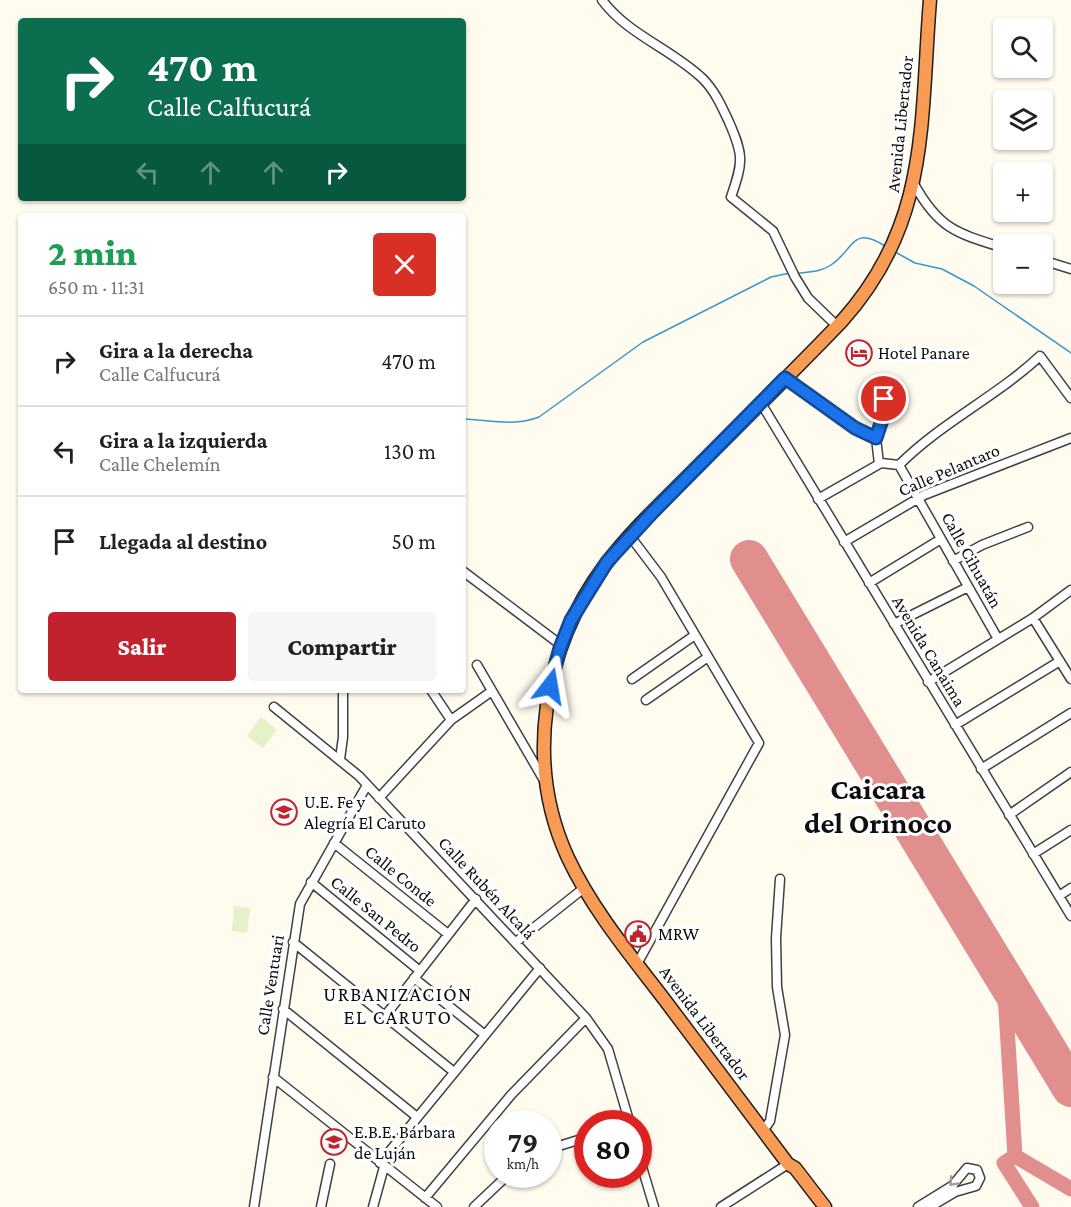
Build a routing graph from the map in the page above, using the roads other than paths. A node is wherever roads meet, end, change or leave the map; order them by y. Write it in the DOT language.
graph roads {
  1 [pos="602,0"];
  2 [pos="930,0"];
  3 [pos="914,184"];
  4 [pos="993,244"];
  5 [pos="1053,263"];
  6 [pos="1071,269"];
  7 [pos="837,326"];
  8 [pos="785,378"];
  9 [pos="1071,398"];
  10 [pos="884,399"];
  11 [pos="760,403"];
  12 [pos="876,438"];
  13 [pos="1071,438"];
  14 [pos="879,464"];
  15 [pos="899,465"];
  16 [pos="918,497"];
  17 [pos="818,499"];
  18 [pos="1028,526"];
  19 [pos="630,536"];
  20 [pos="941,539"];
  21 [pos="844,542"];
  22 [pos="953,561"];
  23 [pos="466,574"];
  24 [pos="869,583"];
  25 [pos="968,587"];
  26 [pos="1071,590"];
  27 [pos="1033,618"];
  28 [pos="894,624"];
  29 [pos="695,635"];
  30 [pos="998,639"];
  31 [pos="561,645"];
  32 [pos="708,657"];
  33 [pos="1060,661"];
  34 [pos="477,665"];
  35 [pos="632,679"];
  36 [pos="1071,679"];
  37 [pos="928,682"];
  38 [pos="492,691"];
  39 [pos="343,693"];
  40 [pos="433,693"];
  41 [pos="646,700"];
  42 [pos="274,707"];
  43 [pos="1071,713"];
  44 [pos="451,720"];
  45 [pos="955,725"];
  46 [pos="340,759"];
  47 [pos="981,769"];
  48 [pos="1071,772"];
  49 [pos="367,785"];
  50 [pos="548,787"];
  51 [pos="379,798"];
  52 [pos="1010,815"];
  53 [pos="1071,830"];
  54 [pos="334,843"];
  55 [pos="1033,854"];
  56 [pos="780,879"];
  57 [pos="311,882"];
  58 [pos="584,888"];
  59 [pos="1071,888"];
  60 [pos="1059,896"];
  61 [pos="476,899"];
  62 [pos="1071,916"];
  63 [pos="448,934"];
  64 [pos="293,942"];
  65 [pos="516,942"];
  66 [pos="637,964"];
  67 [pos="540,968"];
  68 [pos="417,974"];
  69 [pos="283,1009"];
  70 [pos="385,1016"];
  71 [pos="586,1018"];
  72 [pos="484,1035"];
  73 [pos="454,1072"];
  74 [pos="273,1077"];
  75 [pos="626,1110"];
  76 [pos="417,1117"];
  77 [pos="764,1131"];
  78 [pos="330,1164"];
  79 [pos="788,1164"];
  80 [pos="382,1165"];
  81 [pos="494,1188"];
  82 [pos="648,1188"];
  83 [pos="425,1198"];
  84 [pos="254,1207"];
  85 [pos="321,1207"];
  86 [pos="373,1207"];
  87 [pos="436,1207"];
  88 [pos="474,1207"];
  89 [pos="654,1207"];
  90 [pos="721,1207"];
  91 [pos="816,1207"];
  92 [pos="825,1207"];
  93 [pos="918,1207"];
  94 [pos="930,1207"];
  1 -- 7 [label="street"];
  2 -- 3 [label="highway, Avenida Libertador"];
  3 -- 4 [label="street"];
  3 -- 7 [label="highway, Avenida Libertador"];
  5 -- 6 [label="street"];
  7 -- 8 [label="highway, Avenida Libertador"];
  8 -- 11 [label="highway, Avenida Libertador"];
  8 -- 12 [label="street"];
  9 -- 15 [label="street"];
  10 -- 12 [label="street"];
  11 -- 17 [label="street, Avenida Canaima"];
  11 -- 19 [label="highway, Avenida Libertador"];
  12 -- 14 [label="street"];
  13 -- 16 [label="street, Calle Pelantaro"];
  14 -- 15 [label="street"];
  14 -- 17 [label="street"];
  15 -- 16 [label="street, Calle Cihuatán"];
  16 -- 20 [label="street, Calle Cihuatán"];
  16 -- 21 [label="street, Calle Pelantaro"];
  17 -- 21 [label="street, Avenida Canaima"];
  18 -- 22 [label="street"];
  19 -- 29 [label="street"];
  19 -- 31 [label="highway, Avenida Libertador"];
  20 -- 22 [label="street, Calle Cihuatán"];
  20 -- 24 [label="street"];
  21 -- 24 [label="street, Avenida Canaima"];
  22 -- 25 [label="street, Calle Cihuatán"];
  23 -- 31 [label="street"];
  24 -- 28 [label="street, Avenida Canaima"];
  25 -- 28 [label="street"];
  25 -- 30 [label="street, Calle Cihuatán"];
  26 -- 27 [label="street"];
  27 -- 30 [label="street"];
  27 -- 33 [label="street"];
  28 -- 37 [label="street, Avenida Canaima"];
  29 -- 32 [label="street"];
  29 -- 35 [label="street"];
  30 -- 37 [label="street"];
  31 -- 50 [label="highway, Avenida Libertador"];
  32 -- 41 [label="street"];
  32 -- 66 [label="street"];
  33 -- 36 [label="street"];
  33 -- 45 [label="street"];
  34 -- 38 [label="street"];
  37 -- 45 [label="street, Avenida Canaima"];
  38 -- 44 [label="street"];
  38 -- 50 [label="street"];
  39 -- 46 [label="street"];
  40 -- 44 [label="street"];
  42 -- 46 [label="street, Calle Rubén Alcalá"];
  43 -- 47 [label="street"];
  44 -- 51 [label="street"];
  45 -- 47 [label="street, Avenida Canaima"];
  46 -- 49 [label="street, Calle Rubén Alcalá"];
  47 -- 52 [label="street, Avenida Canaima"];
  48 -- 52 [label="street"];
  49 -- 51 [label="street, Calle Rubén Alcalá"];
  49 -- 54 [label="street, Calle Ventuari"];
  50 -- 58 [label="highway, Avenida Libertador"];
  51 -- 61 [label="street, Calle Rubén Alcalá"];
  52 -- 55 [label="street, Avenida Canaima"];
  53 -- 55 [label="street"];
  54 -- 57 [label="street, Calle Ventuari"];
  54 -- 63 [label="street, Calle Conde"];
  55 -- 60 [label="street, Avenida Canaima"];
  56 -- 77 [label="street"];
  57 -- 64 [label="street, Calle Ventuari"];
  57 -- 68 [label="street, Calle San Pedro"];
  58 -- 65 [label="street"];
  58 -- 66 [label="highway, Avenida Libertador"];
  59 -- 60 [label="street"];
  60 -- 62 [label="street, Avenida Canaima"];
  61 -- 63 [label="street"];
  61 -- 65 [label="street, Calle Rubén Alcalá"];
  63 -- 68 [label="street"];
  64 -- 69 [label="street, Calle Ventuari"];
  64 -- 70 [label="street"];
  65 -- 67 [label="street, Calle Rubén Alcalá"];
  66 -- 77 [label="highway, Avenida Libertador"];
  67 -- 71 [label="street, Calle Rubén Alcalá"];
  67 -- 72 [label="street"];
  68 -- 70 [label="street"];
  68 -- 72 [label="street, Calle San Pedro"];
  69 -- 74 [label="street, Calle Ventuari"];
  69 -- 76 [label="street"];
  70 -- 73 [label="street"];
  71 -- 75 [label="street, Calle Rubén Alcalá"];
  71 -- 83 [label="street"];
  72 -- 73 [label="street"];
  73 -- 76 [label="street"];
  74 -- 80 [label="street"];
  74 -- 84 [label="street, Calle Ventuari"];
  76 -- 80 [label="street"];
  77 -- 79 [label="highway, Avenida Libertador"];
  78 -- 85 [label="street"];
  79 -- 90 [label="street"];
  79 -- 91 [label="highway, Avenida Libertador"];
  79 -- 92 [label="highway, Avenida Libertador"];
  80 -- 83 [label="street"];
  80 -- 86 [label="street"];
  81 -- 88 [label="street"];
  82 -- 89 [label="street"];
  83 -- 87 [label="street"];
  94 -- 93 [label="street, one-way"];
}
